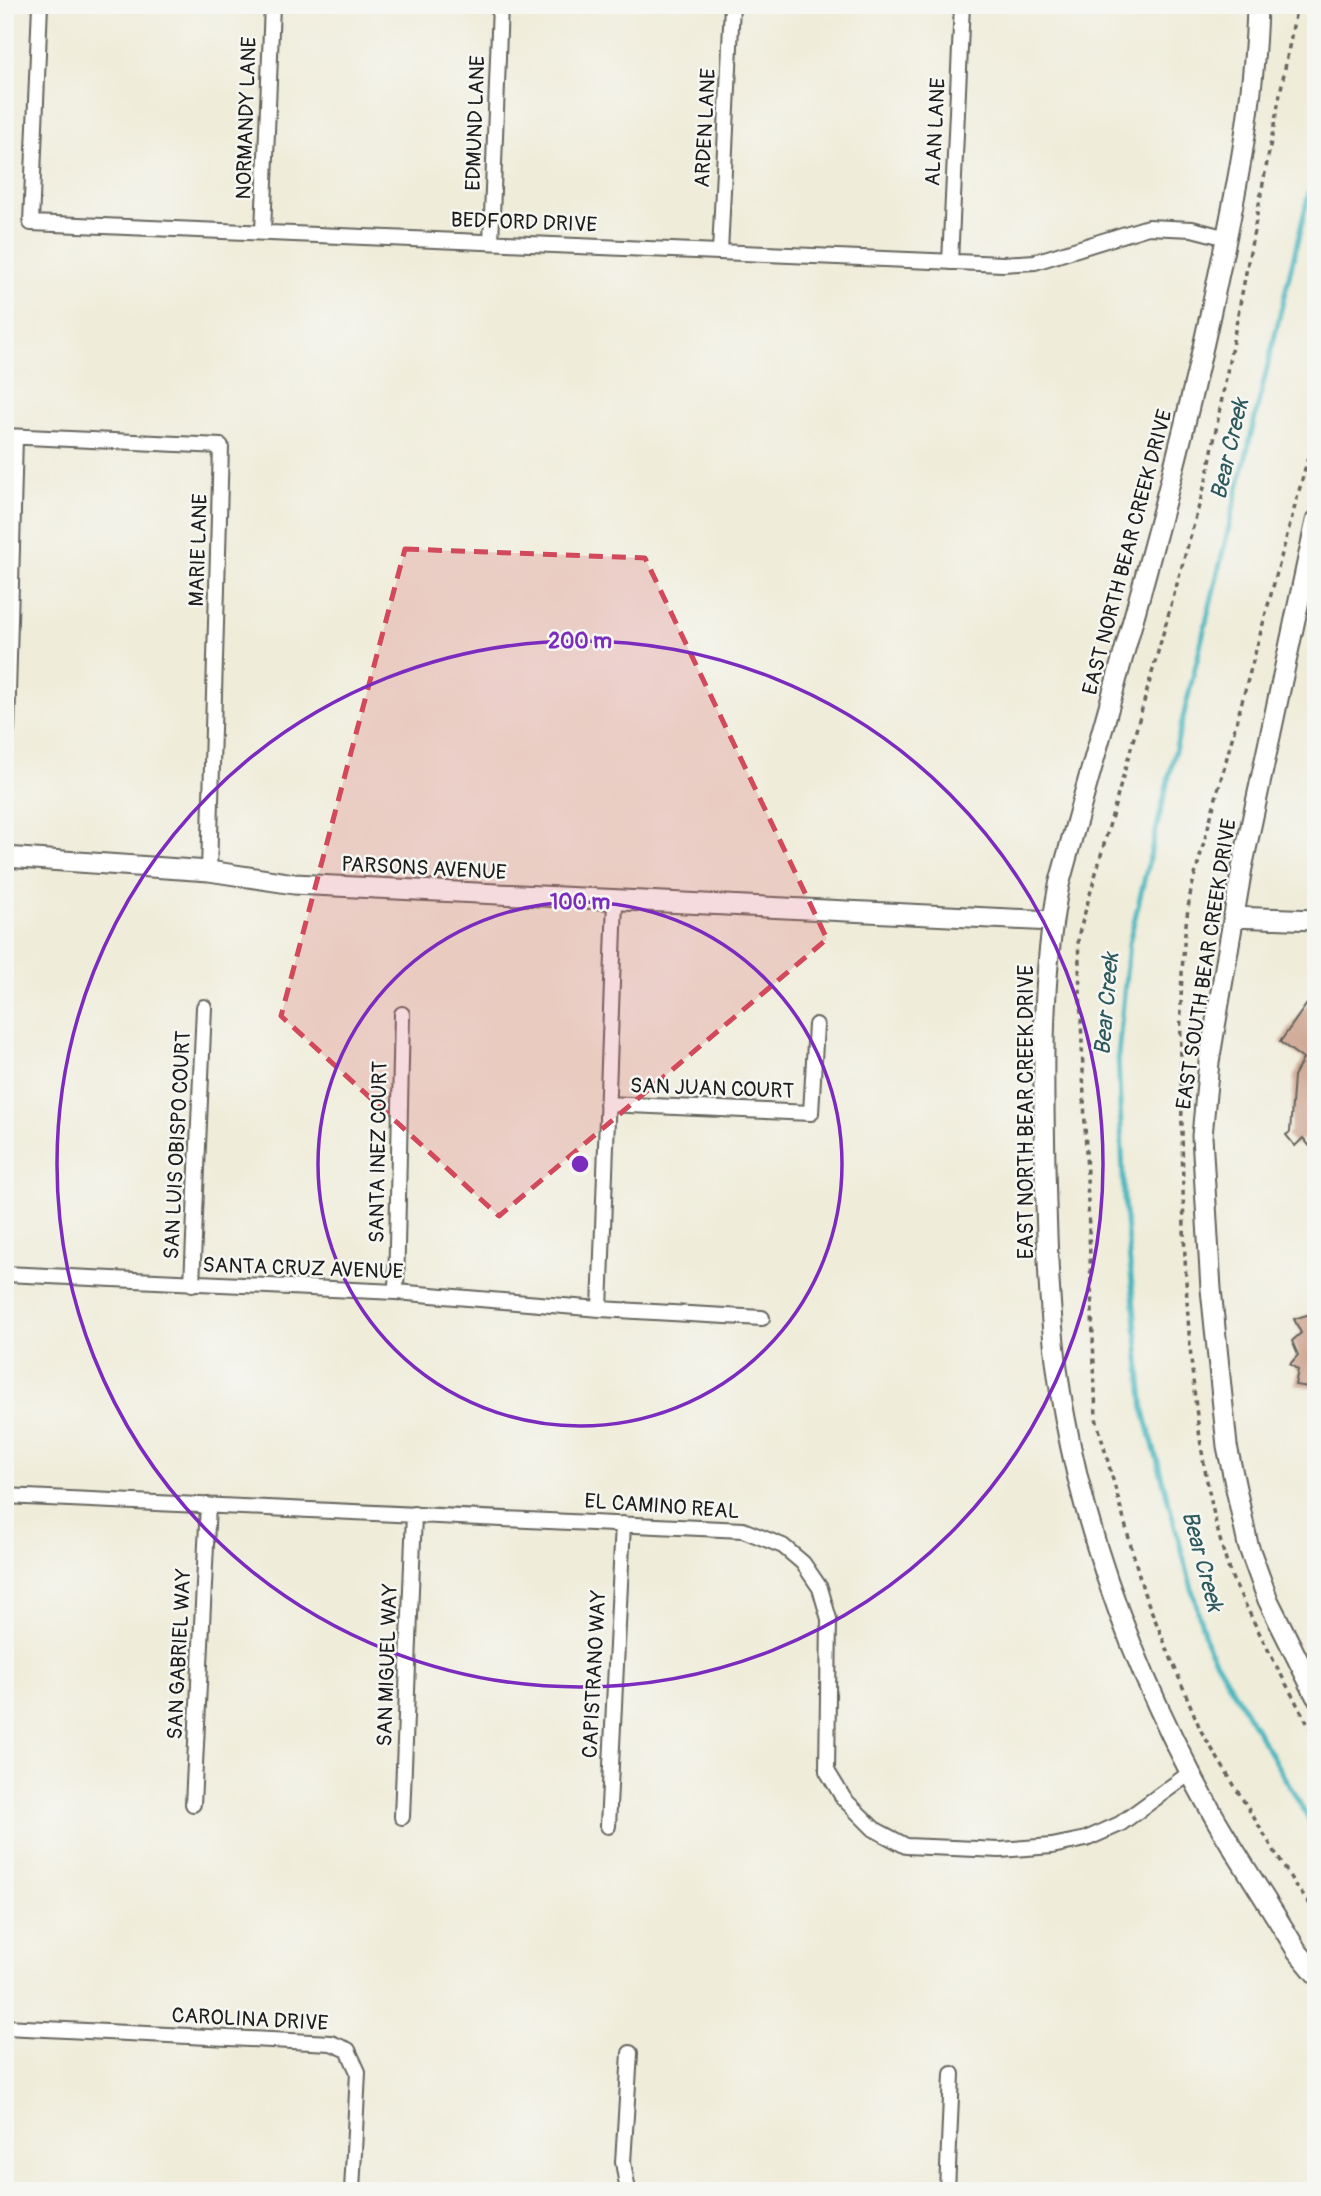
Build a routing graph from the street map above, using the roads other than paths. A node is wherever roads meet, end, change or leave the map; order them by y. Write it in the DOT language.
graph roads {
  1 [pos="40,5"];
  2 [pos="271,5"];
  3 [pos="500,5"];
  4 [pos="732,5"];
  5 [pos="962,5"];
  6 [pos="1257,5"];
  7 [pos="263,232"];
  8 [pos="1227,238"];
  9 [pos="491,242"];
  10 [pos="720,252"];
  11 [pos="950,262"];
  12 [pos="10,436"];
  13 [pos="1316,521"];
  14 [pos="7,730"];
  15 [pos="6,857"];
  16 [pos="209,871"];
  17 [pos="5,872"];
  18 [pos="615,901"];
  19 [pos="1233,917"];
  20 [pos="1316,920"];
  21 [pos="1052,921"];
  22 [pos="204,1007"];
  23 [pos="402,1014"];
  24 [pos="816,1025"];
  25 [pos="607,1104"];
  26 [pos="5,1274"];
  27 [pos="192,1284"];
  28 [pos="396,1292"];
  29 [pos="600,1309"];
  30 [pos="762,1318"];
  31 [pos="5,1496"];
  32 [pos="208,1505"];
  33 [pos="414,1514"];
  34 [pos="623,1524"];
  35 [pos="1316,1696"];
  36 [pos="1190,1773"];
  37 [pos="193,1804"];
  38 [pos="402,1817"];
  39 [pos="608,1826"];
  40 [pos="1316,1974"];
  41 [pos="5,2027"];
  42 [pos="630,2053"];
  43 [pos="952,2074"];
  44 [pos="352,2191"];
  45 [pos="628,2191"];
  46 [pos="947,2191"];
  1 -- 7 [label="street, BEDFORD DRIVE"];
  2 -- 7 [label="street, NORMANDY LANE"];
  3 -- 9 [label="street, EDMUND LANE"];
  4 -- 10 [label="street, ARDEN LANE"];
  5 -- 11 [label="street, ALAN LANE"];
  6 -- 8 [label="street, EAST NORTH BEAR CREEK DRIVE"];
  7 -- 9 [label="street, BEDFORD DRIVE"];
  8 -- 11 [label="street, BEDFORD DRIVE"];
  8 -- 21 [label="street, EAST NORTH BEAR CREEK DRIVE"];
  9 -- 10 [label="street, BEDFORD DRIVE"];
  10 -- 11 [label="street, BEDFORD DRIVE"];
  12 -- 14 [label="street"];
  12 -- 16 [label="street, MARIE LANE"];
  13 -- 19 [label="street, EAST SOUTH BEAR CREEK DRIVE"];
  15 -- 16 [label="street, PARSONS AVENUE"];
  15 -- 17 [label="street"];
  16 -- 18 [label="street, PARSONS AVENUE"];
  18 -- 21 [label="street, PARSONS AVENUE"];
  18 -- 25 [label="street"];
  19 -- 20 [label="street"];
  19 -- 35 [label="street, EAST SOUTH BEAR CREEK DRIVE"];
  21 -- 36 [label="street, EAST NORTH BEAR CREEK DRIVE"];
  22 -- 27 [label="street, SAN LUIS OBISPO COURT"];
  23 -- 28 [label="street, SANTA INEZ COURT"];
  24 -- 25 [label="street, SAN JUAN COURT"];
  25 -- 29 [label="street"];
  26 -- 27 [label="street, SANTA CRUZ AVENUE"];
  27 -- 28 [label="street, SANTA CRUZ AVENUE"];
  28 -- 29 [label="street, SANTA CRUZ AVENUE"];
  29 -- 30 [label="street, SANTA CRUZ AVENUE"];
  31 -- 32 [label="street, EL CAMINO REAL"];
  32 -- 33 [label="street, EL CAMINO REAL"];
  32 -- 37 [label="street, SAN GABRIEL WAY"];
  33 -- 34 [label="street, EL CAMINO REAL"];
  33 -- 38 [label="street, SAN MIGUEL WAY"];
  34 -- 36 [label="street, EL CAMINO REAL"];
  34 -- 39 [label="street, CAPISTRANO WAY"];
  36 -- 40 [label="street, EAST NORTH BEAR CREEK DRIVE"];
  41 -- 44 [label="street, CAROLINA DRIVE"];
  42 -- 45 [label="street"];
  43 -- 46 [label="street"];
}
